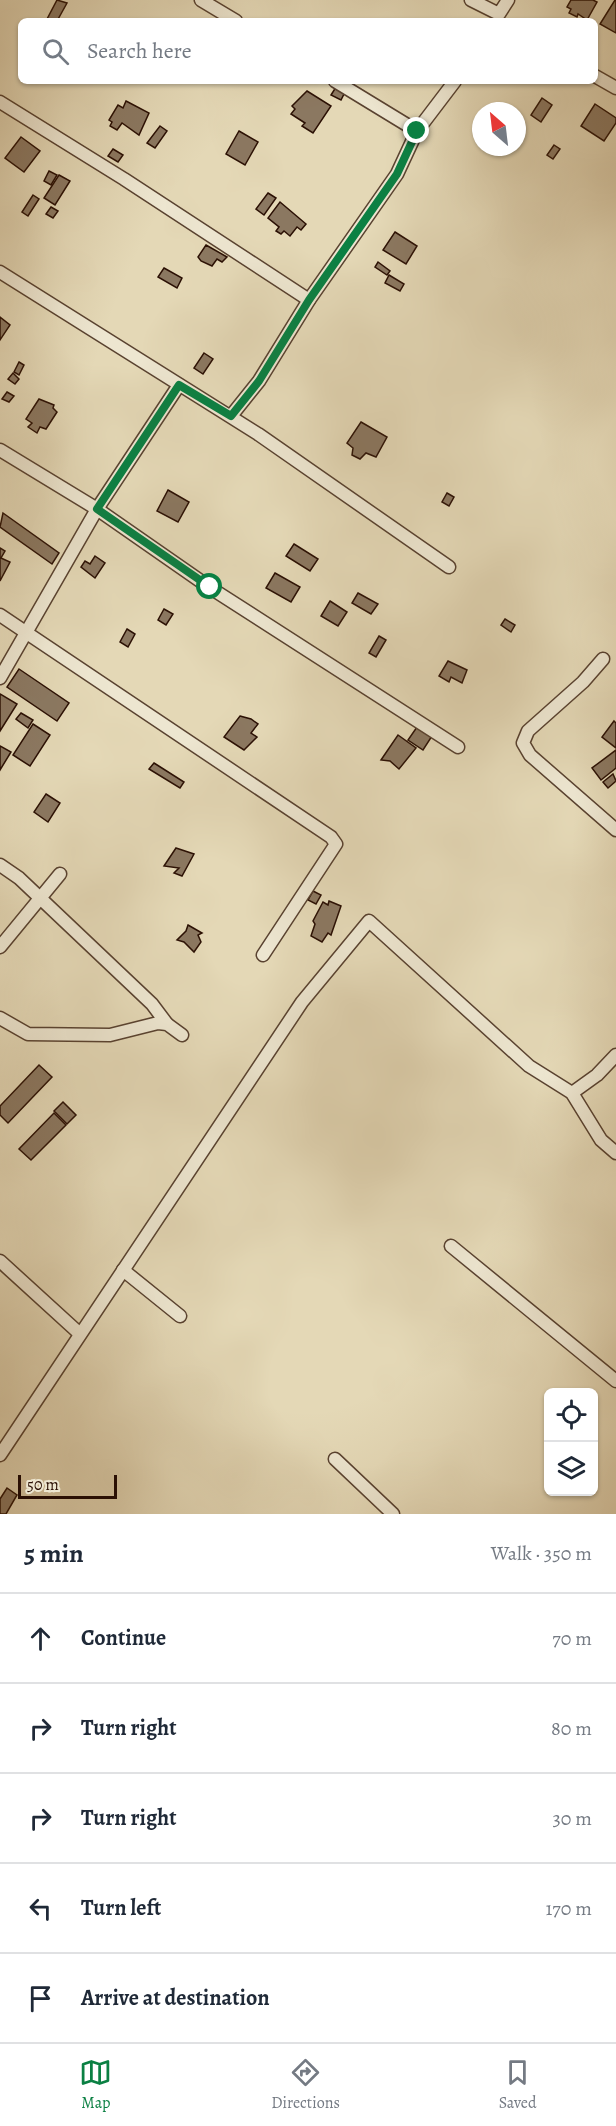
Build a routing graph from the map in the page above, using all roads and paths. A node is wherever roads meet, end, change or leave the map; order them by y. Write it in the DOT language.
graph roads {
  1 [pos="201,0"];
  2 [pos="471,0"];
  3 [pos="508,0"];
  4 [pos="231,18"];
  5 [pos="498,18"];
  6 [pos="500,18"];
  7 [pos="598,78"];
  8 [pos="339,84"];
  9 [pos="453,84"];
  10 [pos="616,88"];
  11 [pos="0,102"];
  12 [pos="417,131"];
  13 [pos="0,272"];
  14 [pos="309,300"];
  15 [pos="179,385"];
  16 [pos="231,416"];
  17 [pos="0,450"];
  18 [pos="97,509"];
  19 [pos="449,567"];
  20 [pos="0,615"];
  21 [pos="27,632"];
  22 [pos="603,659"];
  23 [pos="0,678"];
  24 [pos="458,747"];
  25 [pos="616,830"];
  26 [pos="0,865"];
  27 [pos="60,874"];
  28 [pos="39,899"];
  29 [pos="0,947"];
  30 [pos="263,955"];
  31 [pos="0,1018"];
  32 [pos="167,1024"];
  33 [pos="182,1035"];
  34 [pos="616,1055"];
  35 [pos="572,1093"];
  36 [pos="616,1153"];
  37 [pos="451,1246"];
  38 [pos="0,1261"];
  39 [pos="123,1270"];
  40 [pos="180,1316"];
  41 [pos="80,1334"];
  42 [pos="616,1381"];
  43 [pos="0,1455"];
  44 [pos="335,1459"];
  45 [pos="393,1514"];
  1 -- 4 [label="street"];
  2 -- 5 [label="street"];
  3 -- 6 [label="street"];
  7 -- 10 [label="street"];
  8 -- 12 [label="street"];
  9 -- 12 [label="street"];
  11 -- 14 [label="street"];
  12 -- 14 [label="street"];
  13 -- 15 [label="street"];
  14 -- 16 [label="street"];
  15 -- 16 [label="street"];
  15 -- 18 [label="street"];
  16 -- 19 [label="street"];
  17 -- 18 [label="street"];
  18 -- 21 [label="street"];
  18 -- 24 [label="street"];
  20 -- 21 [label="street"];
  21 -- 23 [label="street"];
  21 -- 30 [label="street"];
  22 -- 25 [label="street"];
  26 -- 28 [label="street"];
  27 -- 28 [label="street"];
  28 -- 29 [label="street"];
  28 -- 32 [label="street"];
  31 -- 32 [label="street"];
  32 -- 33 [label="street"];
  34 -- 35 [label="street"];
  35 -- 36 [label="street"];
  35 -- 39 [label="street"];
  37 -- 42 [label="street"];
  38 -- 41 [label="street"];
  39 -- 40 [label="street"];
  39 -- 41 [label="street"];
  41 -- 43 [label="street"];
  44 -- 45 [label="street"];
}
